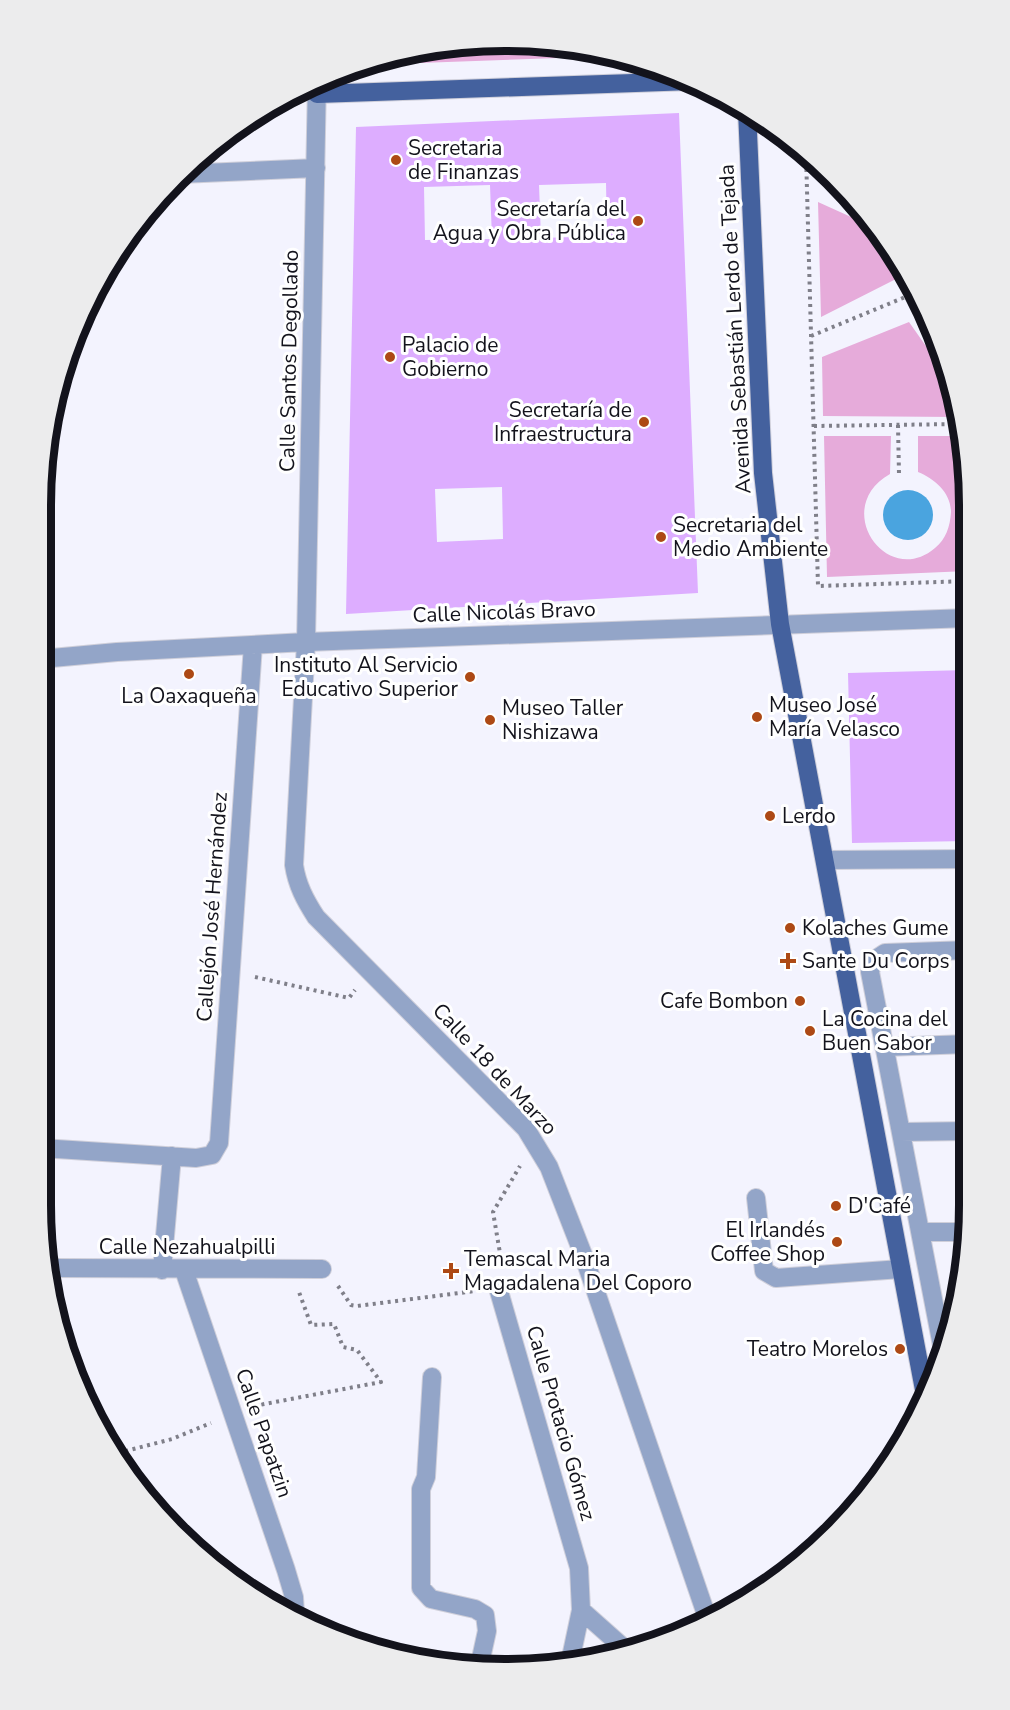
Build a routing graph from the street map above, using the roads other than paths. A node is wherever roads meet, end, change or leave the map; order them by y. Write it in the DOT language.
graph roads {
  1 [pos="667,81"];
  2 [pos="329,87"];
  3 [pos="317,92"];
  4 [pos="748,122"];
  5 [pos="316,168"];
  6 [pos="196,173"];
  7 [pos="959,618"];
  8 [pos="780,624"];
  9 [pos="306,642"];
  10 [pos="253,645"];
  11 [pos="51,658"];
  12 [pos="959,859"];
  13 [pos="825,860"];
  14 [pos="959,950"];
  15 [pos="959,1044"];
  16 [pos="884,1047"];
  17 [pos="959,1131"];
  18 [pos="901,1132"];
  19 [pos="51,1149"];
  20 [pos="172,1156"];
  21 [pos="756,1198"];
  22 [pos="920,1232"];
  23 [pos="958,1232"];
  24 [pos="56,1268"];
  25 [pos="322,1269"];
  26 [pos="901,1269"];
  27 [pos="162,1270"];
  28 [pos="184,1270"];
  29 [pos="498,1288"];
  30 [pos="944,1319"];
  31 [pos="432,1377"];
  32 [pos="923,1382"];
  33 [pos="295,1607"];
  34 [pos="582,1610"];
  35 [pos="705,1612"];
  36 [pos="620,1645"];
  37 [pos="572,1654"];
  38 [pos="481,1658"];
  1 -- 2 [label="main road"];
  3 -- 5 [label="street, Calle Santos Degollado"];
  4 -- 8 [label="main road, Avenida Sebastián Lerdo de Tejada"];
  5 -- 6 [label="street"];
  5 -- 9 [label="street, Calle Santos Degollado"];
  7 -- 8 [label="street, Calle Nicolás Bravo"];
  8 -- 9 [label="street, Calle Nicolás Bravo"];
  8 -- 13 [label="main road, Avenida Sebastián Lerdo de Tejada"];
  9 -- 10 [label="street, Calle Nicolás Bravo"];
  9 -- 35 [label="street, Calle 18 de Marzo"];
  10 -- 11 [label="street, Calle Nicolás Bravo"];
  10 -- 20 [label="street, Callejón José Hernández"];
  12 -- 13 [label="street"];
  13 -- 26 [label="main road, Avenida Sebastián Lerdo de Tejada"];
  14 -- 16 [label="street"];
  15 -- 16 [label="street"];
  16 -- 18 [label="street"];
  17 -- 18 [label="street"];
  18 -- 22 [label="street"];
  19 -- 20 [label="street"];
  20 -- 27 [label="street"];
  21 -- 26 [label="street"];
  22 -- 23 [label="street"];
  22 -- 30 [label="street"];
  24 -- 27 [label="street, Calle Nezahualpilli"];
  25 -- 28 [label="street, Calle Nezahualpilli"];
  26 -- 32 [label="main road, Avenida Sebastián Lerdo de Tejada"];
  27 -- 28 [label="street, Calle Nezahualpilli"];
  28 -- 33 [label="street, Calle Papatzin"];
  29 -- 34 [label="street, Calle Protacio Gómez"];
  31 -- 38 [label="street"];
  34 -- 36 [label="street"];
  34 -- 37 [label="street, Calle Protacio Gómez"];
}
